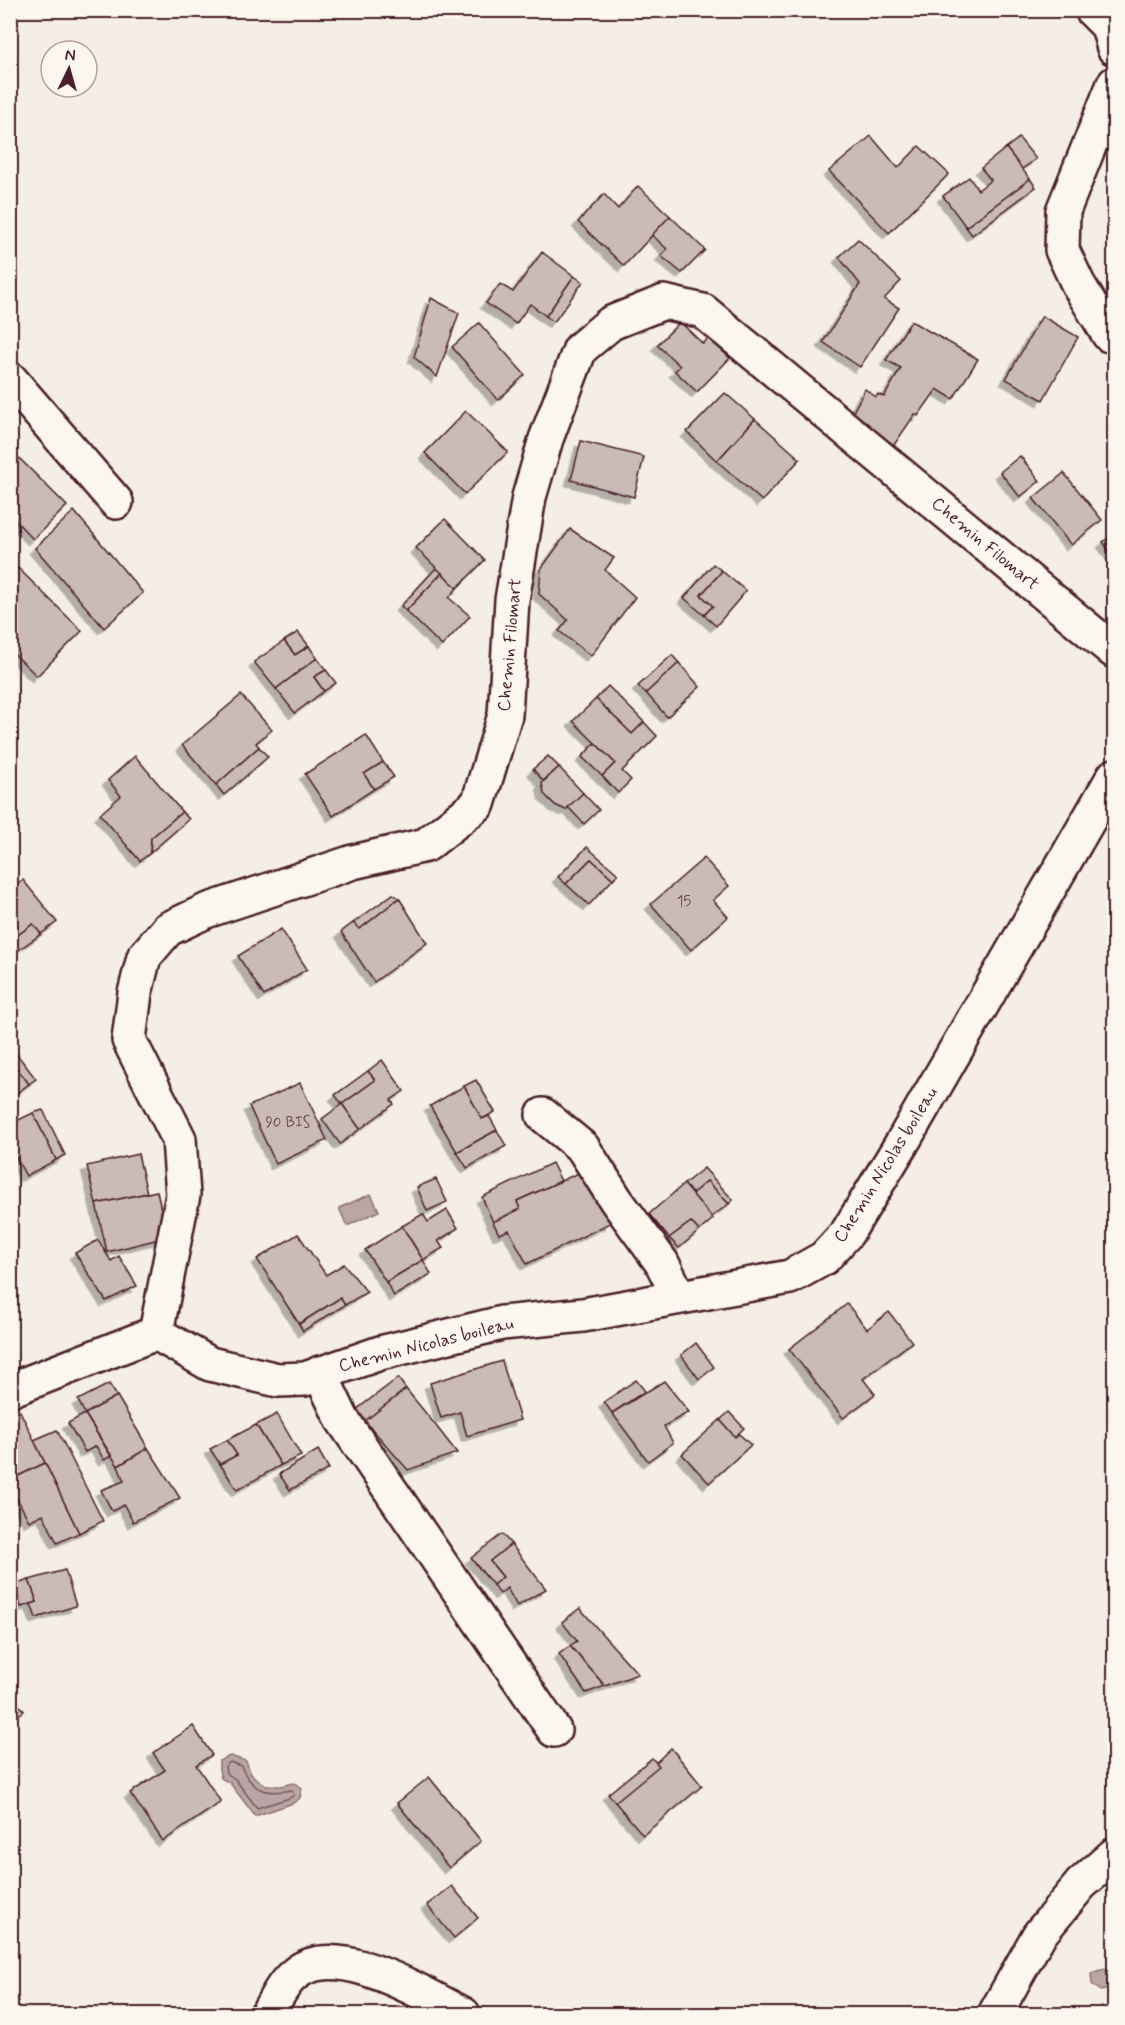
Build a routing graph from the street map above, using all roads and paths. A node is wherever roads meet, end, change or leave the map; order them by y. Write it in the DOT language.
graph roads {
  1 [pos="1092,10"];
  2 [pos="1114,48"];
  3 [pos="1114,84"];
  4 [pos="1113,342"];
  5 [pos="10,379"];
  6 [pos="116,502"];
  7 [pos="1114,651"];
  8 [pos="1114,776"];
  9 [pos="543,1115"];
  10 [pos="679,1297"];
  11 [pos="156,1333"];
  12 [pos="320,1373"];
  13 [pos="10,1390"];
  14 [pos="554,1730"];
  15 [pos="1114,1855"];
  16 [pos="267,2014"];
  17 [pos="463,2014"];
  18 [pos="995,2014"];
  1 -- 2 [label="street"];
  3 -- 4 [label="street"];
  5 -- 6 [label="street"];
  7 -- 11 [label="street, Chemin Filomart"];
  8 -- 10 [label="street, Chemin Nicolas boileau"];
  9 -- 10 [label="street"];
  10 -- 12 [label="street, Chemin Nicolas boileau"];
  11 -- 12 [label="street, Chemin Nicolas boileau"];
  11 -- 13 [label="street"];
  12 -- 14 [label="street, Chemin Nicolas boileau"];
  15 -- 18 [label="street"];
  16 -- 17 [label="street"];
}
